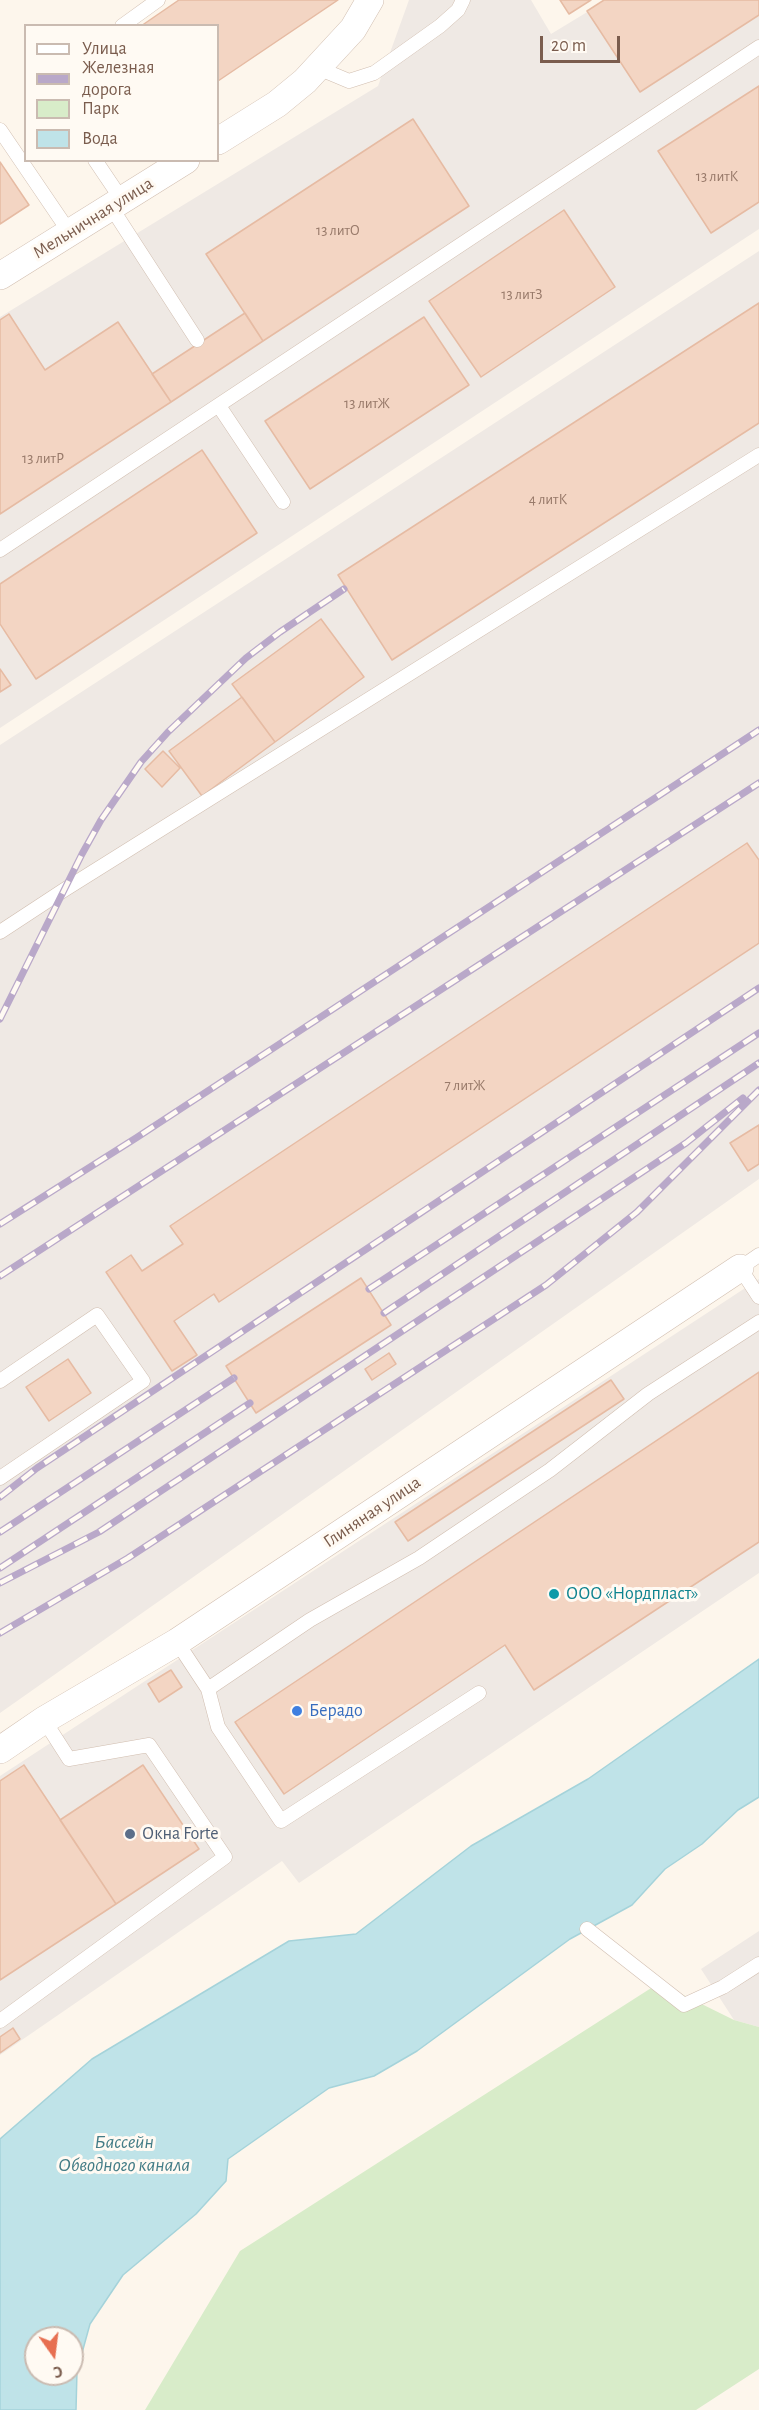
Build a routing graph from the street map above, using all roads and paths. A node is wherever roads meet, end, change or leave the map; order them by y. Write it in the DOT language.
graph roads {
  1 [pos="158,0"];
  2 [pos="369,0"];
  3 [pos="463,0"];
  4 [pos="125,24"];
  5 [pos="759,47"];
  6 [pos="318,68"];
  7 [pos="0,130"];
  8 [pos="219,140"];
  9 [pos="96,162"];
  10 [pos="183,162"];
  11 [pos="117,203"];
  12 [pos="70,233"];
  13 [pos="0,276"];
  14 [pos="197,340"];
  15 [pos="219,406"];
  16 [pos="759,455"];
  17 [pos="284,502"];
  18 [pos="0,550"];
  19 [pos="0,932"];
  20 [pos="750,1262"];
  21 [pos="759,1297"];
  22 [pos="759,1322"];
  23 [pos="0,1381"];
  24 [pos="0,1478"];
  25 [pos="177,1642"];
  26 [pos="208,1689"];
  27 [pos="479,1693"];
  28 [pos="44,1720"];
  29 [pos="0,1750"];
  30 [pos="587,1929"];
  31 [pos="759,1964"];
  32 [pos="0,2021"];
  1 -- 4 [label="lane"];
  2 -- 6 [label="street"];
  3 -- 6 [label="lane"];
  5 -- 15 [label="lane"];
  6 -- 8 [label="street"];
  7 -- 12 [label="lane"];
  9 -- 11 [label="lane"];
  10 -- 11 [label="street, Мельничная улица"];
  11 -- 12 [label="street, Мельничная улица"];
  11 -- 14 [label="lane"];
  12 -- 13 [label="street, Мельничная улица"];
  15 -- 17 [label="lane"];
  15 -- 18 [label="lane"];
  16 -- 19 [label="lane"];
  20 -- 21 [label="lane"];
  20 -- 25 [label="street, Глиняная улица"];
  22 -- 26 [label="lane"];
  23 -- 24 [label="lane"];
  25 -- 26 [label="lane"];
  25 -- 28 [label="street, Глиняная улица"];
  26 -- 27 [label="lane"];
  28 -- 29 [label="street, Глиняная улица"];
  28 -- 32 [label="lane"];
  30 -- 31 [label="lane"];
}
